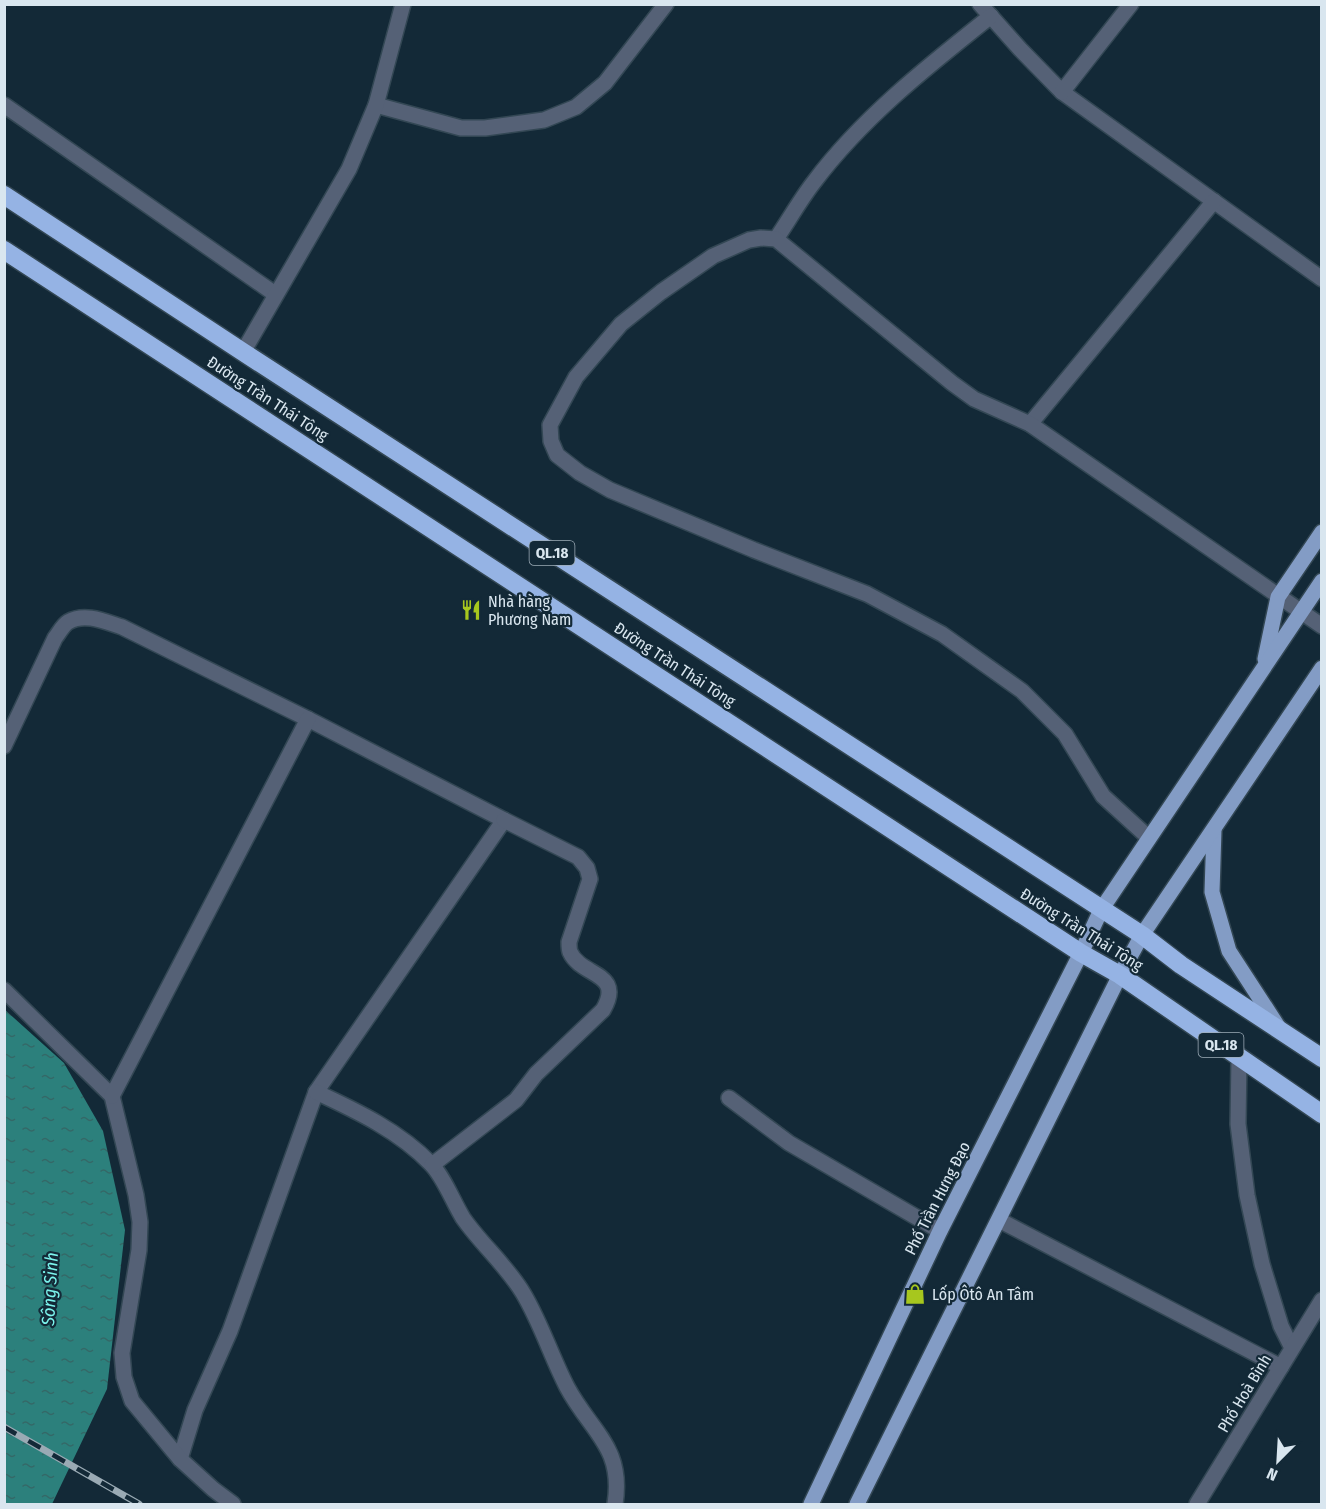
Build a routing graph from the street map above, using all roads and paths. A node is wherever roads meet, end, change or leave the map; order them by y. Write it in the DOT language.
graph roads {
  1 [pos="403,4"];
  2 [pos="666,4"];
  3 [pos="1131,4"];
  4 [pos="985,10"];
  5 [pos="1062,92"];
  6 [pos="4,105"];
  7 [pos="376,105"];
  8 [pos="4,195"];
  9 [pos="1214,201"];
  10 [pos="776,239"];
  11 [pos="4,250"];
  12 [pos="1322,279"];
  13 [pos="275,294"];
  14 [pos="243,352"];
  15 [pos="1030,424"];
  16 [pos="1322,532"];
  17 [pos="1322,581"];
  18 [pos="1278,597"];
  19 [pos="1301,612"];
  20 [pos="1322,626"];
  21 [pos="1263,668"];
  22 [pos="1322,668"];
  23 [pos="1322,683"];
  24 [pos="1303,696"];
  25 [pos="308,719"];
  26 [pos="4,746"];
  27 [pos="504,820"];
  28 [pos="1214,829"];
  29 [pos="1149,838"];
  30 [pos="1101,910"];
  31 [pos="1142,935"];
  32 [pos="1081,953"];
  33 [pos="1120,975"];
  34 [pos="4,990"];
  35 [pos="1281,1031"];
  36 [pos="1239,1058"];
  37 [pos="1322,1058"];
  38 [pos="316,1092"];
  39 [pos="112,1096"];
  40 [pos="729,1098"];
  41 [pos="1322,1114"];
  42 [pos="432,1165"];
  43 [pos="999,1220"];
  44 [pos="940,1231"];
  45 [pos="1322,1300"];
  46 [pos="1292,1348"];
  47 [pos="1281,1367"];
  48 [pos="180,1459"];
  49 [pos="233,1504"];
  50 [pos="615,1504"];
  51 [pos="811,1504"];
  52 [pos="857,1504"];
  53 [pos="1197,1504"];
  1 -- 7 [label="street"];
  2 -- 7 [label="street"];
  3 -- 5 [label="street"];
  4 -- 5 [label="street"];
  4 -- 10 [label="street"];
  5 -- 9 [label="street"];
  6 -- 13 [label="street"];
  7 -- 13 [label="street"];
  8 -- 14 [label="highway, Đường Trần Thái Tông / QL.18"];
  9 -- 12 [label="street"];
  9 -- 15 [label="street"];
  10 -- 15 [label="street"];
  10 -- 29 [label="street"];
  11 -- 32 [label="highway, Đường Trần Thái Tông / QL.18"];
  13 -- 14 [label="street"];
  14 -- 30 [label="highway, Đường Trần Thái Tông / QL.18"];
  15 -- 18 [label="street"];
  16 -- 18 [label="main road"];
  17 -- 19 [label="main road, Phố Trần Hưng Đạo"];
  18 -- 19 [label="street"];
  18 -- 21 [label="main road"];
  19 -- 20 [label="street"];
  19 -- 21 [label="main road, Phố Trần Hưng Đạo"];
  21 -- 29 [label="main road, Phố Trần Hưng Đạo"];
  22 -- 24 [label="main road"];
  23 -- 24 [label="main road"];
  24 -- 28 [label="main road"];
  25 -- 26 [label="street"];
  25 -- 27 [label="street"];
  25 -- 39 [label="street"];
  27 -- 38 [label="street"];
  27 -- 42 [label="street"];
  28 -- 31 [label="main road"];
  28 -- 35 [label="main road"];
  29 -- 30 [label="main road, Phố Trần Hưng Đạo"];
  30 -- 31 [label="highway, Đường Trần Thái Tông / QL.18"];
  30 -- 32 [label="main road, Phố Trần Hưng Đạo"];
  31 -- 33 [label="main road"];
  31 -- 35 [label="highway, Đường Trần Thái Tông / QL.18"];
  32 -- 33 [label="highway, Đường Trần Thái Tông / QL.18"];
  32 -- 44 [label="main road, Phố Trần Hưng Đạo"];
  33 -- 36 [label="highway, Đường Trần Thái Tông / QL.18"];
  33 -- 43 [label="main road"];
  34 -- 39 [label="street"];
  35 -- 37 [label="highway, Đường Trần Thái Tông / QL.18"];
  36 -- 41 [label="highway, Đường Trần Thái Tông / QL.18"];
  36 -- 46 [label="street"];
  38 -- 42 [label="street"];
  38 -- 48 [label="street"];
  39 -- 48 [label="street"];
  40 -- 44 [label="street"];
  42 -- 50 [label="street"];
  43 -- 47 [label="street"];
  43 -- 52 [label="main road"];
  44 -- 51 [label="main road, Phố Trần Hưng Đạo"];
  45 -- 46 [label="street, Phố Hoà Bình"];
  46 -- 47 [label="street, Phố Hoà Bình"];
  47 -- 53 [label="street, Phố Hoà Bình"];
  48 -- 49 [label="street"];
}
